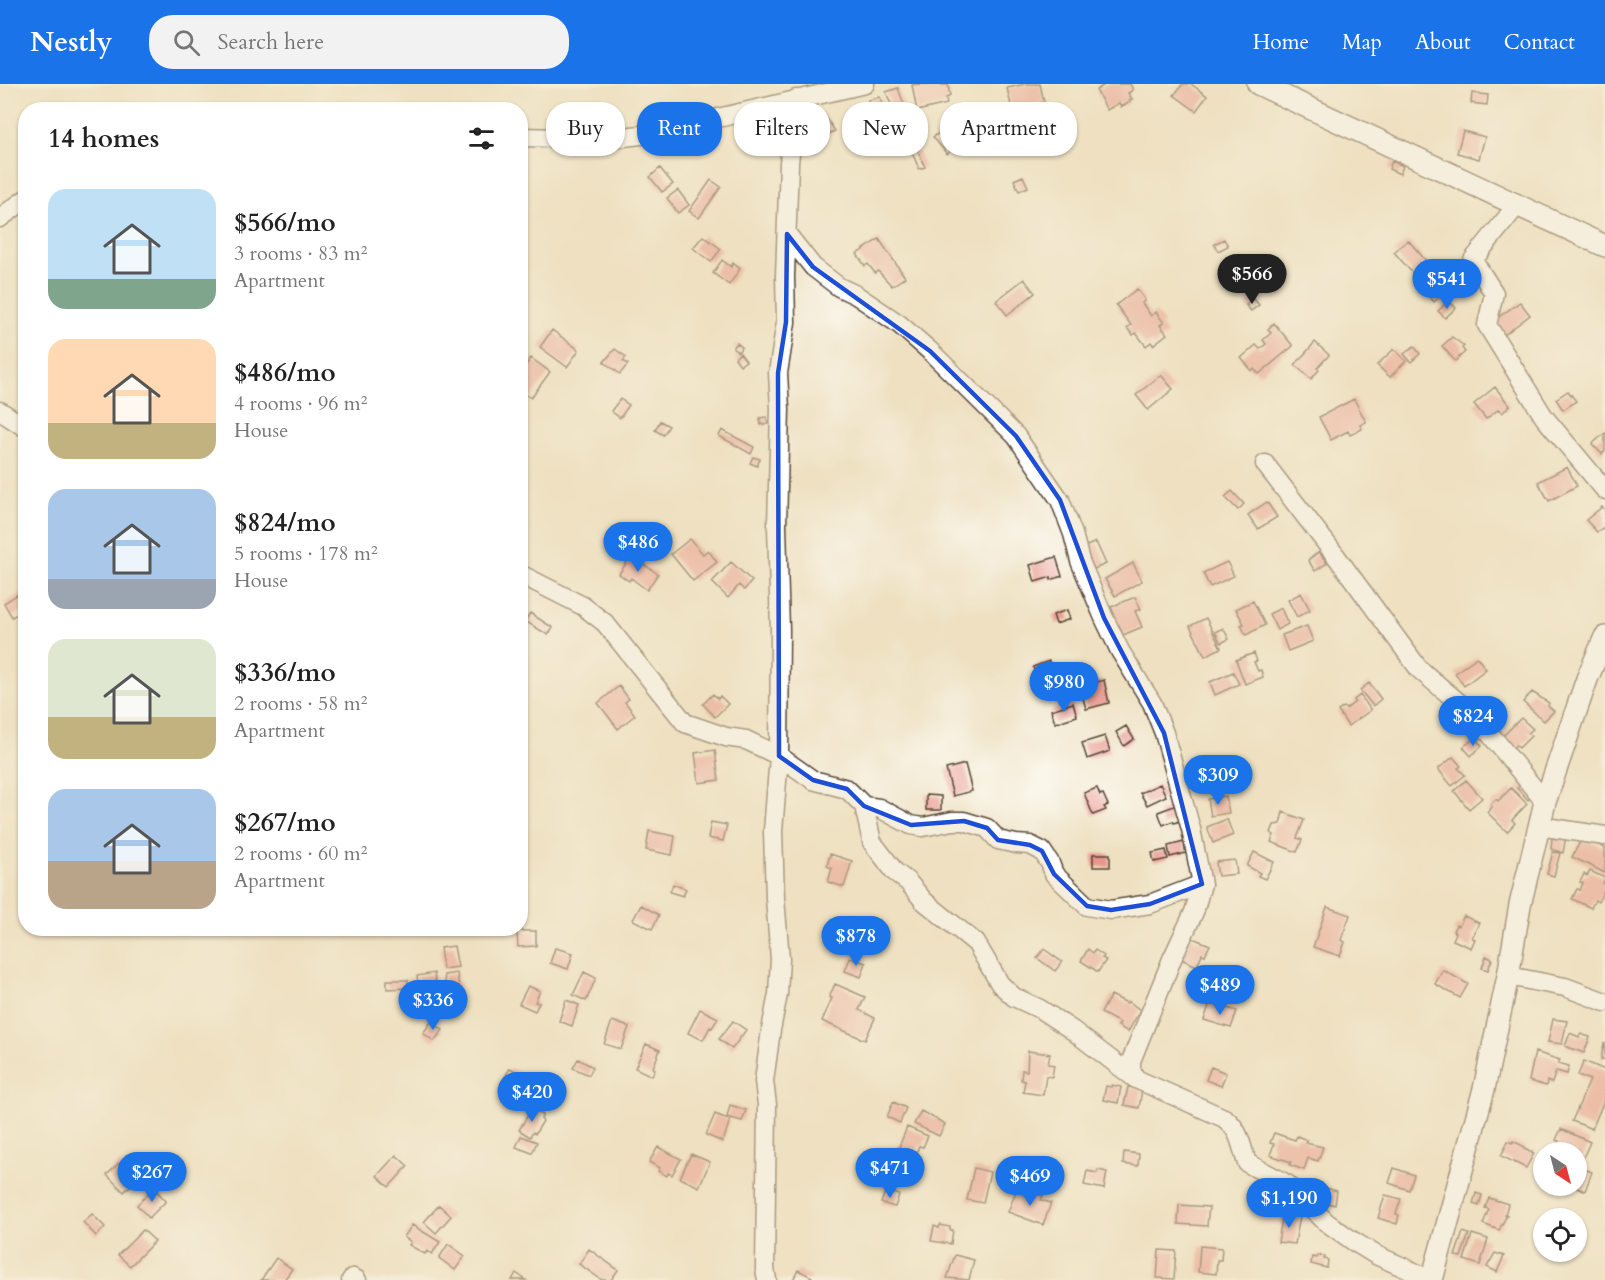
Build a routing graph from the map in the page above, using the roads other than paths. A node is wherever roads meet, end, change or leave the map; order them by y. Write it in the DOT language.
graph roads {
  1 [pos="865,84"];
  2 [pos="1258,84"];
  3 [pos="795,99"];
  4 [pos="528,137"];
  5 [pos="1518,204"];
  6 [pos="18,205"];
  7 [pos="0,218"];
  8 [pos="787,234"];
  9 [pos="1605,246"];
  10 [pos="0,411"];
  11 [pos="18,423"];
  12 [pos="1265,464"];
  13 [pos="1605,490"];
  14 [pos="528,578"];
  15 [pos="1605,637"];
  16 [pos="779,756"];
  17 [pos="1545,802"];
  18 [pos="864,806"];
  19 [pos="1539,826"];
  20 [pos="1605,836"];
  21 [pos="1202,884"];
  22 [pos="1508,976"];
  23 [pos="1605,1002"];
  24 [pos="1136,1079"];
  25 [pos="351,1280"];
  26 [pos="357,1280"];
  27 [pos="767,1280"];
  28 [pos="1432,1280"];
  1 -- 3 [label="street"];
  2 -- 5 [label="street"];
  3 -- 4 [label="street"];
  3 -- 8 [label="street"];
  5 -- 9 [label="street"];
  5 -- 13 [label="street"];
  6 -- 7 [label="street"];
  8 -- 16 [label="street"];
  8 -- 21 [label="street"];
  10 -- 11 [label="street"];
  12 -- 17 [label="street"];
  14 -- 16 [label="street"];
  15 -- 17 [label="street"];
  16 -- 18 [label="street"];
  16 -- 27 [label="street"];
  17 -- 19 [label="street"];
  18 -- 21 [label="street"];
  18 -- 24 [label="street"];
  19 -- 20 [label="street"];
  19 -- 22 [label="street"];
  21 -- 24 [label="street"];
  22 -- 23 [label="street"];
  22 -- 28 [label="street"];
  24 -- 28 [label="street"];
  25 -- 26 [label="street"];
}
